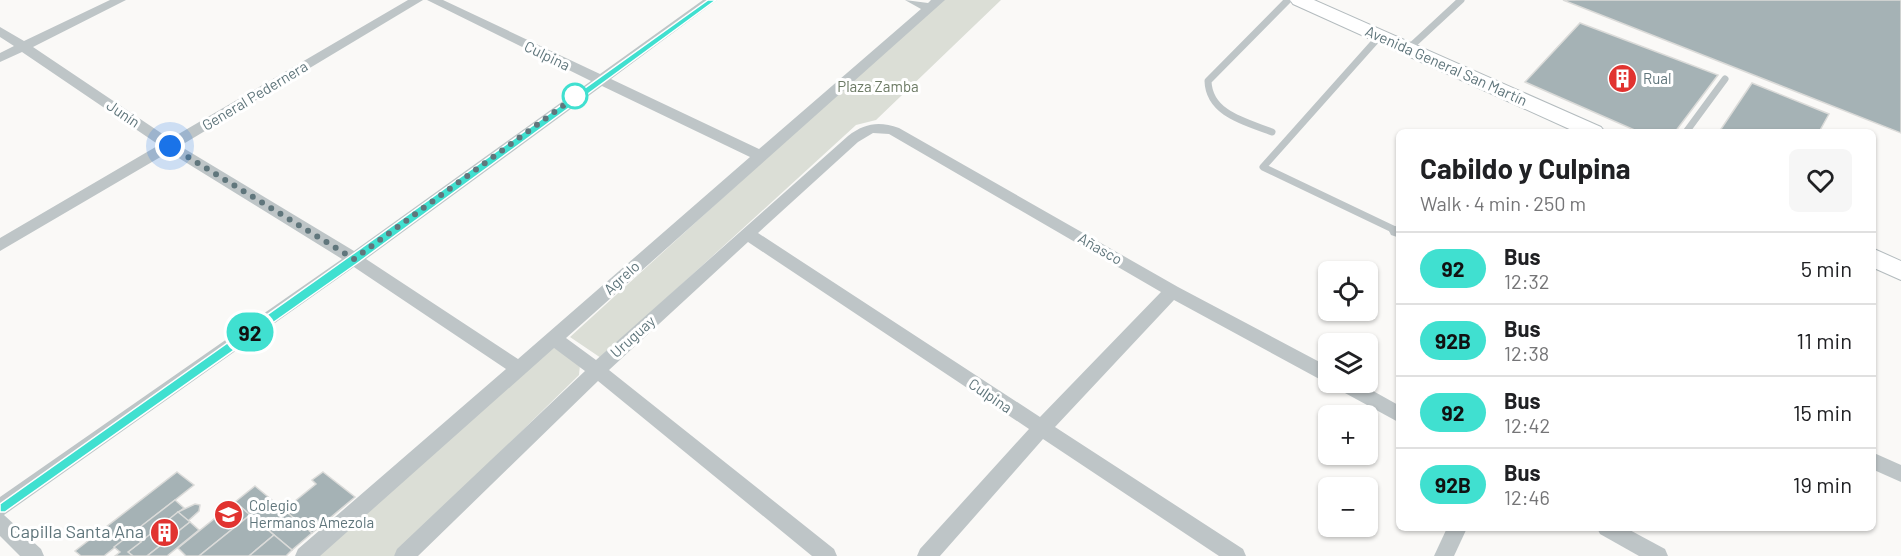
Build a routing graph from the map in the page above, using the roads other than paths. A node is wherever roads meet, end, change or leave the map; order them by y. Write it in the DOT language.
graph roads {
  1 [pos="120,0"];
  2 [pos="417,0"];
  3 [pos="433,0"];
  4 [pos="711,0"];
  5 [pos="911,0"];
  6 [pos="1288,0"];
  7 [pos="1299,0"];
  8 [pos="1461,0"];
  9 [pos="934,4"];
  10 [pos="0,31"];
  11 [pos="1379,37"];
  12 [pos="23,47"];
  13 [pos="1407,50"];
  14 [pos="0,58"];
  15 [pos="598,80"];
  16 [pos="1725,80"];
  17 [pos="870,127"];
  18 [pos="1587,129"];
  19 [pos="1688,129"];
  20 [pos="1272,132"];
  21 [pos="170,146"];
  22 [pos="760,156"];
  23 [pos="1396,230"];
  24 [pos="746,234"];
  25 [pos="0,245"];
  26 [pos="354,259"];
  27 [pos="1876,259"];
  28 [pos="1901,271"];
  29 [pos="1172,291"];
  30 [pos="554,339"];
  31 [pos="519,369"];
  32 [pos="597,370"];
  33 [pos="1318,370"];
  34 [pos="1360,393"];
  35 [pos="1396,413"];
  36 [pos="1040,430"];
  37 [pos="1876,462"];
  38 [pos="1901,474"];
  39 [pos="0,508"];
  40 [pos="0,523"];
  41 [pos="1456,531"];
  42 [pos="1612,531"];
  43 [pos="34,556"];
  44 [pos="305,556"];
  45 [pos="406,556"];
  46 [pos="827,556"];
  47 [pos="927,556"];
  48 [pos="1236,556"];
  49 [pos="1444,556"];
  50 [pos="1658,556"];
  1 -- 12 [label="street"];
  2 -- 21 [label="street, General Pedernera"];
  3 -- 15 [label="street, Culpina"];
  4 -- 15 [label="street"];
  5 -- 9 [label="street"];
  6 -- 20 [label="lane"];
  7 -- 11 [label="street, Avenida General San Martín"];
  8 -- 13 [label="lane"];
  9 -- 22 [label="street, Agrelo"];
  10 -- 12 [label="street, Junín"];
  11 -- 13 [label="street, Avenida General San Martín"];
  11 -- 23 [label="lane"];
  12 -- 14 [label="street"];
  12 -- 21 [label="street, Junín"];
  13 -- 18 [label="street, Avenida General San Martín"];
  15 -- 22 [label="street, Culpina"];
  15 -- 26 [label="street"];
  16 -- 19 [label="lane"];
  17 -- 24 [label="street, Uruguay"];
  17 -- 29 [label="street, Añasco"];
  21 -- 25 [label="street, General Pedernera"];
  21 -- 26 [label="street, Junín"];
  22 -- 30 [label="street, Agrelo"];
  24 -- 32 [label="street, Uruguay"];
  24 -- 36 [label="street, Culpina"];
  26 -- 31 [label="street, Junín"];
  26 -- 39 [label="street"];
  27 -- 28 [label="street"];
  29 -- 33 [label="street, Añasco"];
  29 -- 36 [label="street"];
  30 -- 31 [label="street, Agrelo"];
  30 -- 32 [label="street"];
  31 -- 44 [label="street, Agrelo"];
  32 -- 45 [label="street, Uruguay"];
  32 -- 46 [label="street"];
  34 -- 35 [label="street"];
  36 -- 47 [label="street"];
  36 -- 48 [label="street, Culpina"];
  37 -- 38 [label="street"];
  40 -- 43 [label="street"];
  41 -- 49 [label="street"];
  42 -- 50 [label="street"];
}
